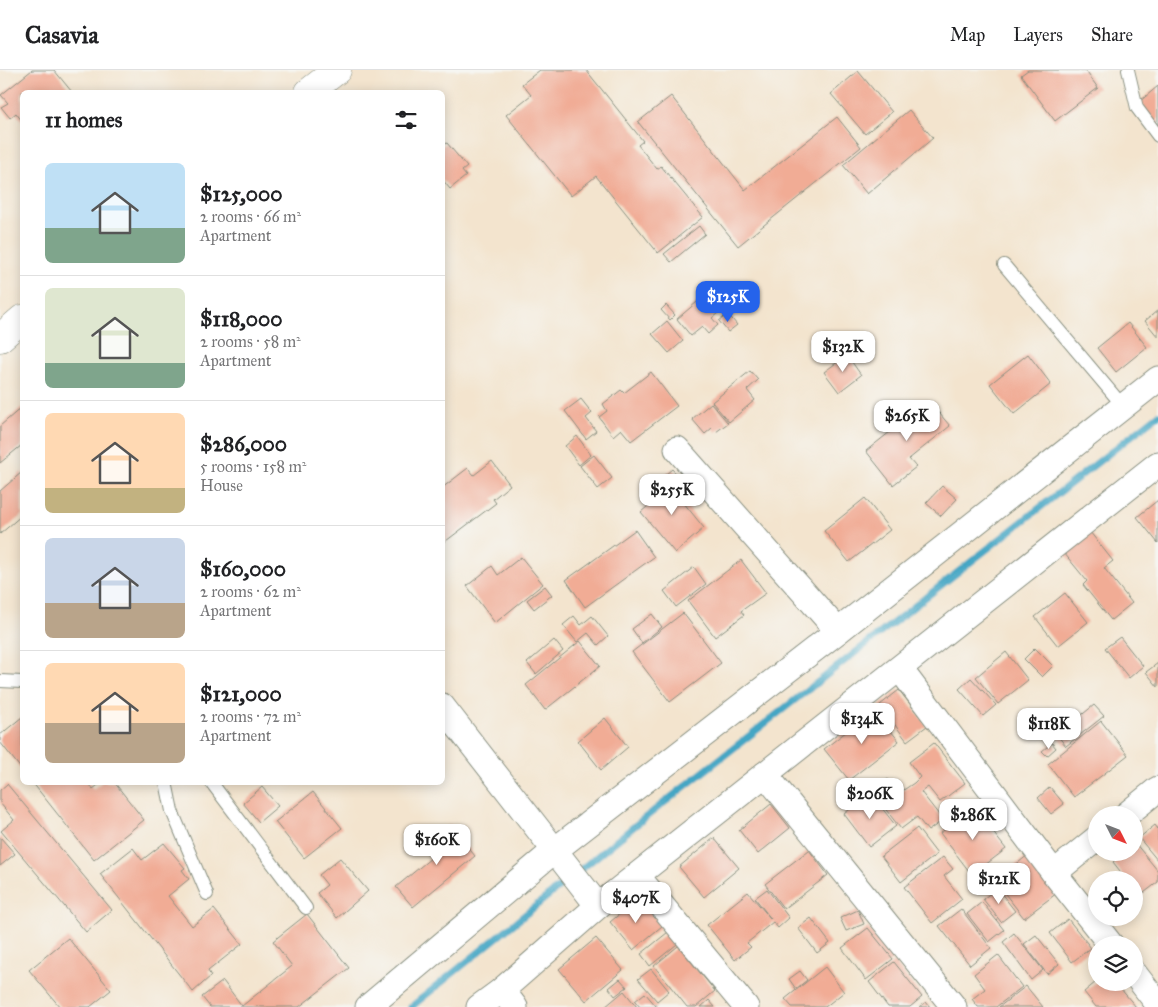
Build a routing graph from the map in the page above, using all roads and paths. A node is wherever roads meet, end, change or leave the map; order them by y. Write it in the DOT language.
graph roads {
  1 [pos="338,70"];
  2 [pos="1128,70"];
  3 [pos="312,90"];
  4 [pos="1158,136"];
  5 [pos="1004,265"];
  6 [pos="20,322"];
  7 [pos="0,338"];
  8 [pos="1158,379"];
  9 [pos="1123,406"];
  10 [pos="677,449"];
  11 [pos="1158,464"];
  12 [pos="838,631"];
  13 [pos="900,669"];
  14 [pos="0,681"];
  15 [pos="20,682"];
  16 [pos="445,710"];
  17 [pos="765,774"];
  18 [pos="167,785"];
  19 [pos="213,785"];
  20 [pos="1158,789"];
  21 [pos="1137,806"];
  22 [pos="1088,845"];
  23 [pos="555,850"];
  24 [pos="1054,873"];
  25 [pos="638,877"];
  26 [pos="206,894"];
  27 [pos="598,906"];
  28 [pos="306,908"];
  29 [pos="1104,936"];
  30 [pos="1143,985"];
  31 [pos="508,999"];
  32 [pos="1158,1004"];
  33 [pos="368,1007"];
  34 [pos="479,1007"];
  35 [pos="746,1007"];
  36 [pos="954,1007"];
  1 -- 3 [label="main road"];
  2 -- 4 [label="lane"];
  5 -- 9 [label="lane"];
  6 -- 7 [label="main road"];
  8 -- 9 [label="street"];
  9 -- 12 [label="street"];
  10 -- 12 [label="street"];
  11 -- 13 [label="street"];
  12 -- 23 [label="street"];
  13 -- 17 [label="street"];
  13 -- 24 [label="street"];
  14 -- 15 [label="lane"];
  16 -- 23 [label="street"];
  17 -- 25 [label="street"];
  17 -- 36 [label="street"];
  18 -- 26 [label="lane"];
  19 -- 28 [label="lane"];
  20 -- 21 [label="street"];
  22 -- 24 [label="street"];
  23 -- 27 [label="street"];
  23 -- 33 [label="street"];
  24 -- 29 [label="street"];
  25 -- 27 [label="street"];
  25 -- 35 [label="street"];
  27 -- 31 [label="street"];
  30 -- 32 [label="street"];
  31 -- 34 [label="street"];
}
